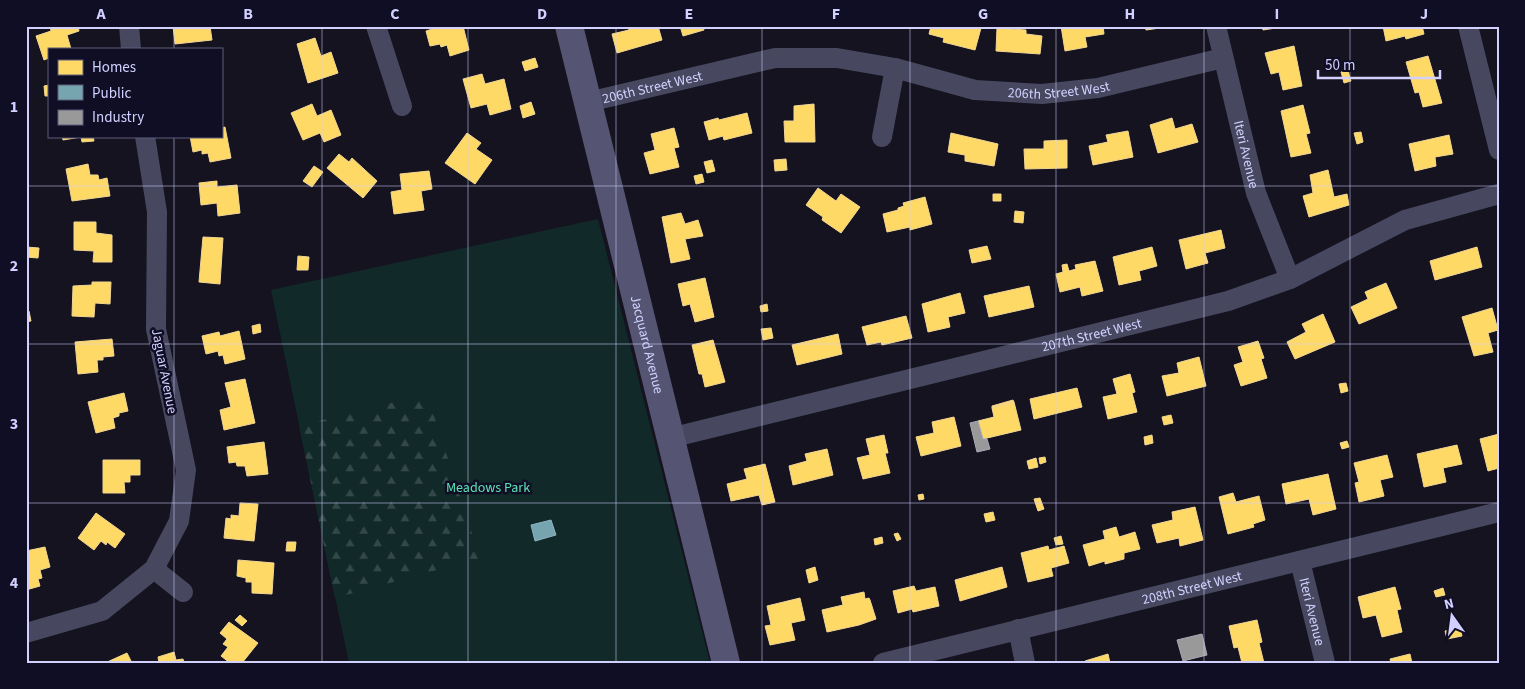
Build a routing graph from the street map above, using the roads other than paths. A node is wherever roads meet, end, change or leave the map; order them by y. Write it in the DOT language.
graph roads {
  1 [pos="129,26"];
  2 [pos="376,26"];
  3 [pos="569,26"];
  4 [pos="1216,26"];
  5 [pos="1468,26"];
  6 [pos="131,48"];
  7 [pos="1223,58"];
  8 [pos="895,68"];
  9 [pos="588,102"];
  10 [pos="402,106"];
  11 [pos="882,137"];
  12 [pos="145,138"];
  13 [pos="1499,150"];
  14 [pos="1499,194"];
  15 [pos="1290,279"];
  16 [pos="670,438"];
  17 [pos="1499,512"];
  18 [pos="1300,561"];
  19 [pos="154,569"];
  20 [pos="183,592"];
  21 [pos="1018,629"];
  22 [pos="26,633"];
  23 [pos="726,663"];
  24 [pos="883,663"];
  25 [pos="1025,663"];
  26 [pos="1325,663"];
  1 -- 6 [label="street"];
  2 -- 10 [label="street"];
  3 -- 9 [label="street, Jacquard Avenue"];
  4 -- 7 [label="street, Iteri Avenue"];
  5 -- 13 [label="street"];
  7 -- 8 [label="street, 206th Street West"];
  7 -- 15 [label="street, Iteri Avenue"];
  8 -- 9 [label="street, 206th Street West"];
  8 -- 11 [label="street"];
  9 -- 16 [label="street, Jacquard Avenue"];
  12 -- 19 [label="street, Jaguar Avenue"];
  14 -- 15 [label="street, 207th Street West"];
  15 -- 16 [label="street, 207th Street West"];
  16 -- 23 [label="street, Jacquard Avenue"];
  17 -- 18 [label="street, 208th Street West"];
  18 -- 21 [label="street, 208th Street West"];
  18 -- 26 [label="street, Iteri Avenue"];
  19 -- 20 [label="street"];
  19 -- 22 [label="street, Jaguar Avenue"];
  21 -- 24 [label="street, 208th Street West"];
  21 -- 25 [label="street"];
}
